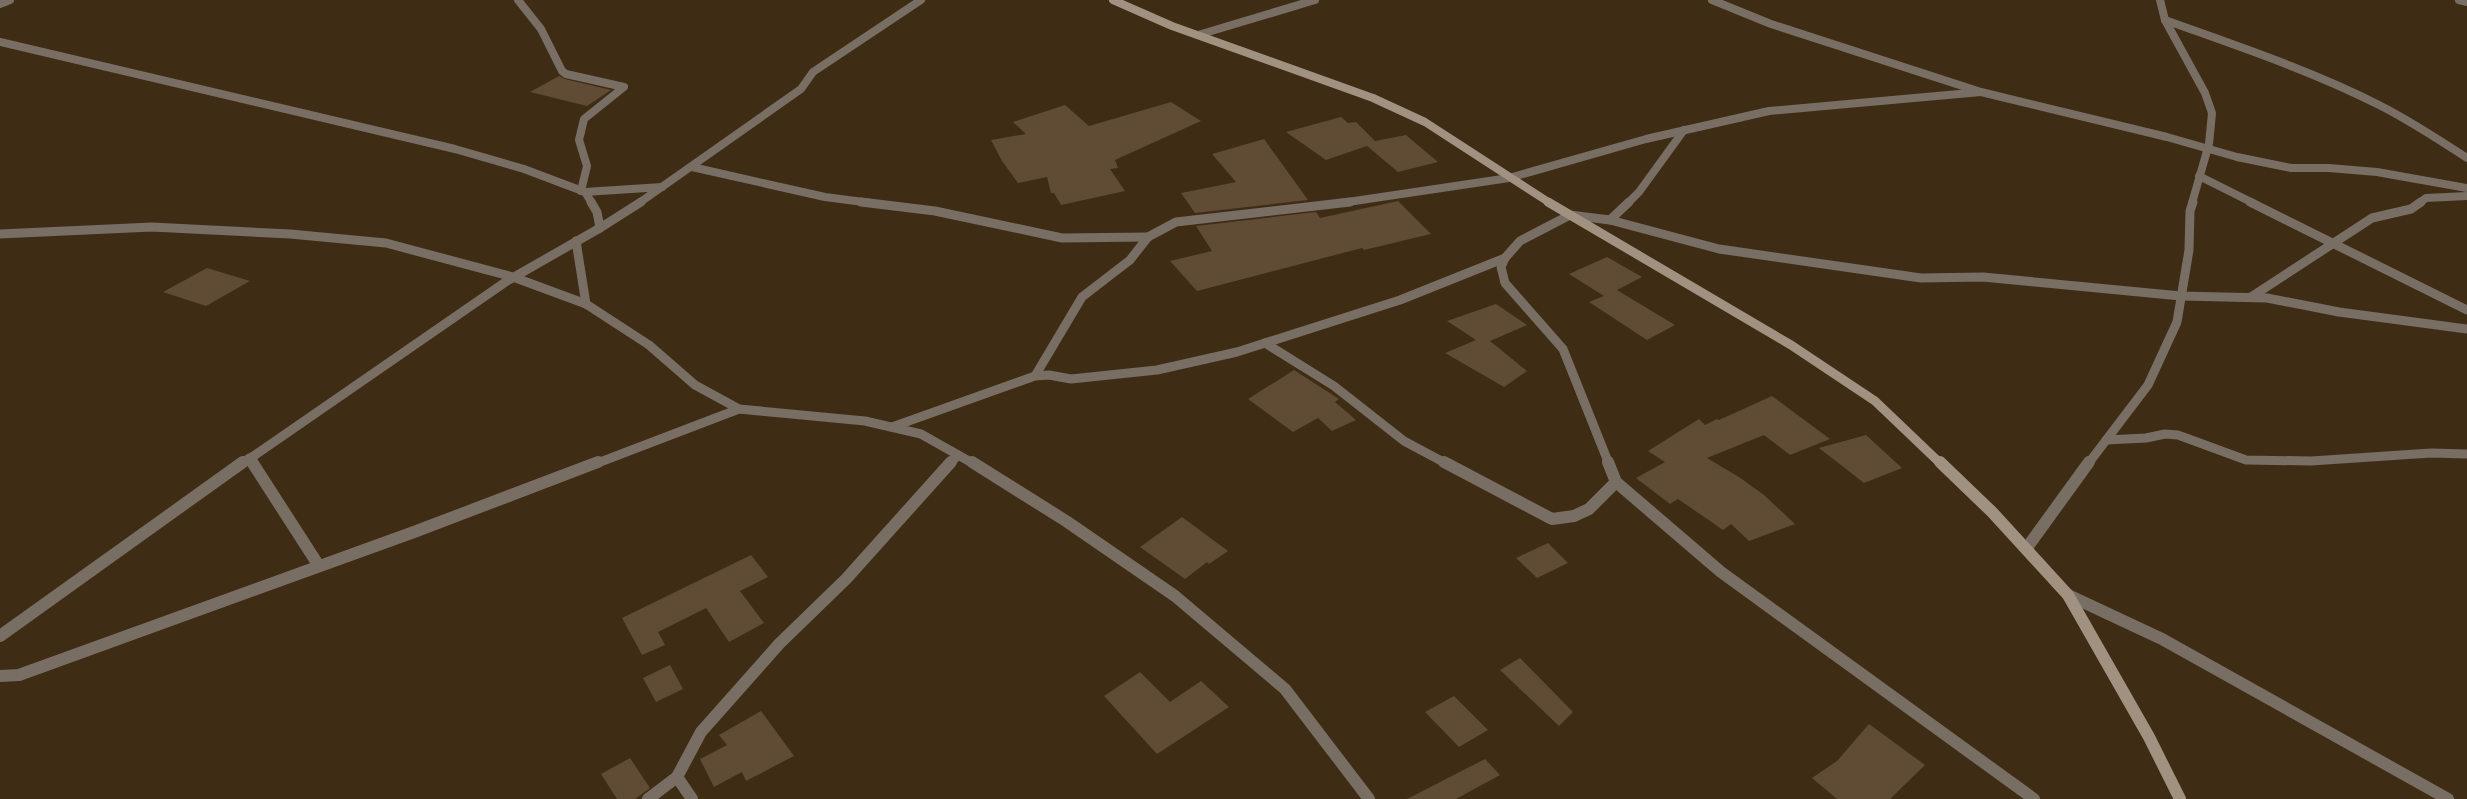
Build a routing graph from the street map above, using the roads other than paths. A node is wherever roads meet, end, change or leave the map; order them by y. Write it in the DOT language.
graph roads {
  1 [pos="10,0"];
  2 [pos="518,0"];
  3 [pos="921,0"];
  4 [pos="1113,0"];
  5 [pos="1315,0"];
  6 [pos="1712,0"];
  7 [pos="2160,0"];
  8 [pos="2459,0"];
  9 [pos="2467,2"];
  10 [pos="0,4"];
  11 [pos="2165,20"];
  12 [pos="1198,35"];
  13 [pos="0,42"];
  14 [pos="1981,92"];
  15 [pos="1684,130"];
  16 [pos="2207,149"];
  17 [pos="2467,158"];
  18 [pos="692,167"];
  19 [pos="2199,176"];
  20 [pos="1509,178"];
  21 [pos="663,187"];
  22 [pos="2467,188"];
  23 [pos="583,191"];
  24 [pos="2467,196"];
  25 [pos="1570,215"];
  26 [pos="1610,220"];
  27 [pos="600,228"];
  28 [pos="0,234"];
  29 [pos="1148,237"];
  30 [pos="576,241"];
  31 [pos="2332,242"];
  32 [pos="1505,258"];
  33 [pos="513,277"];
  34 [pos="2181,296"];
  35 [pos="2251,297"];
  36 [pos="586,304"];
  37 [pos="2467,310"];
  38 [pos="2467,329"];
  39 [pos="1266,343"];
  40 [pos="1036,376"];
  41 [pos="739,409"];
  42 [pos="892,427"];
  43 [pos="2106,440"];
  44 [pos="958,454"];
  45 [pos="2467,454"];
  46 [pos="249,458"];
  47 [pos="1616,482"];
  48 [pos="2026,549"];
  49 [pos="318,566"];
  50 [pos="2068,595"];
  51 [pos="0,636"];
  52 [pos="0,676"];
  53 [pos="677,777"];
  54 [pos="648,799"];
  55 [pos="692,799"];
  56 [pos="1369,799"];
  57 [pos="2034,799"];
  58 [pos="2180,799"];
  59 [pos="2448,799"];
  1 -- 10 [label="street"];
  2 -- 23 [label="street"];
  3 -- 18 [label="street"];
  4 -- 12 [label="street"];
  5 -- 12 [label="street"];
  6 -- 14 [label="street"];
  7 -- 11 [label="street"];
  8 -- 9 [label="street"];
  11 -- 16 [label="street"];
  11 -- 17 [label="street"];
  12 -- 20 [label="street"];
  13 -- 23 [label="street"];
  14 -- 15 [label="street"];
  14 -- 16 [label="street"];
  15 -- 20 [label="street"];
  15 -- 26 [label="street"];
  16 -- 19 [label="street"];
  16 -- 22 [label="street"];
  18 -- 21 [label="street"];
  18 -- 29 [label="street"];
  19 -- 31 [label="street"];
  19 -- 34 [label="street"];
  20 -- 25 [label="street"];
  20 -- 29 [label="street"];
  21 -- 23 [label="street"];
  21 -- 27 [label="street"];
  23 -- 27 [label="street"];
  24 -- 31 [label="street"];
  25 -- 26 [label="street"];
  25 -- 32 [label="street"];
  25 -- 48 [label="street"];
  26 -- 34 [label="street"];
  27 -- 30 [label="street"];
  28 -- 33 [label="street"];
  29 -- 40 [label="street"];
  30 -- 33 [label="street"];
  30 -- 36 [label="street"];
  31 -- 35 [label="street"];
  31 -- 37 [label="street"];
  32 -- 39 [label="street"];
  32 -- 47 [label="street"];
  33 -- 36 [label="street"];
  33 -- 46 [label="street"];
  34 -- 35 [label="street"];
  34 -- 43 [label="street"];
  35 -- 38 [label="street"];
  36 -- 41 [label="street"];
  39 -- 40 [label="street"];
  39 -- 47 [label="street"];
  40 -- 42 [label="street"];
  41 -- 42 [label="street"];
  41 -- 49 [label="street"];
  42 -- 44 [label="street"];
  43 -- 45 [label="street"];
  43 -- 48 [label="street"];
  44 -- 53 [label="street"];
  44 -- 56 [label="street"];
  46 -- 49 [label="street"];
  46 -- 51 [label="street"];
  47 -- 57 [label="street"];
  48 -- 50 [label="street"];
  49 -- 52 [label="street"];
  50 -- 58 [label="street"];
  50 -- 59 [label="street"];
  53 -- 54 [label="street"];
  53 -- 55 [label="street"];
}
